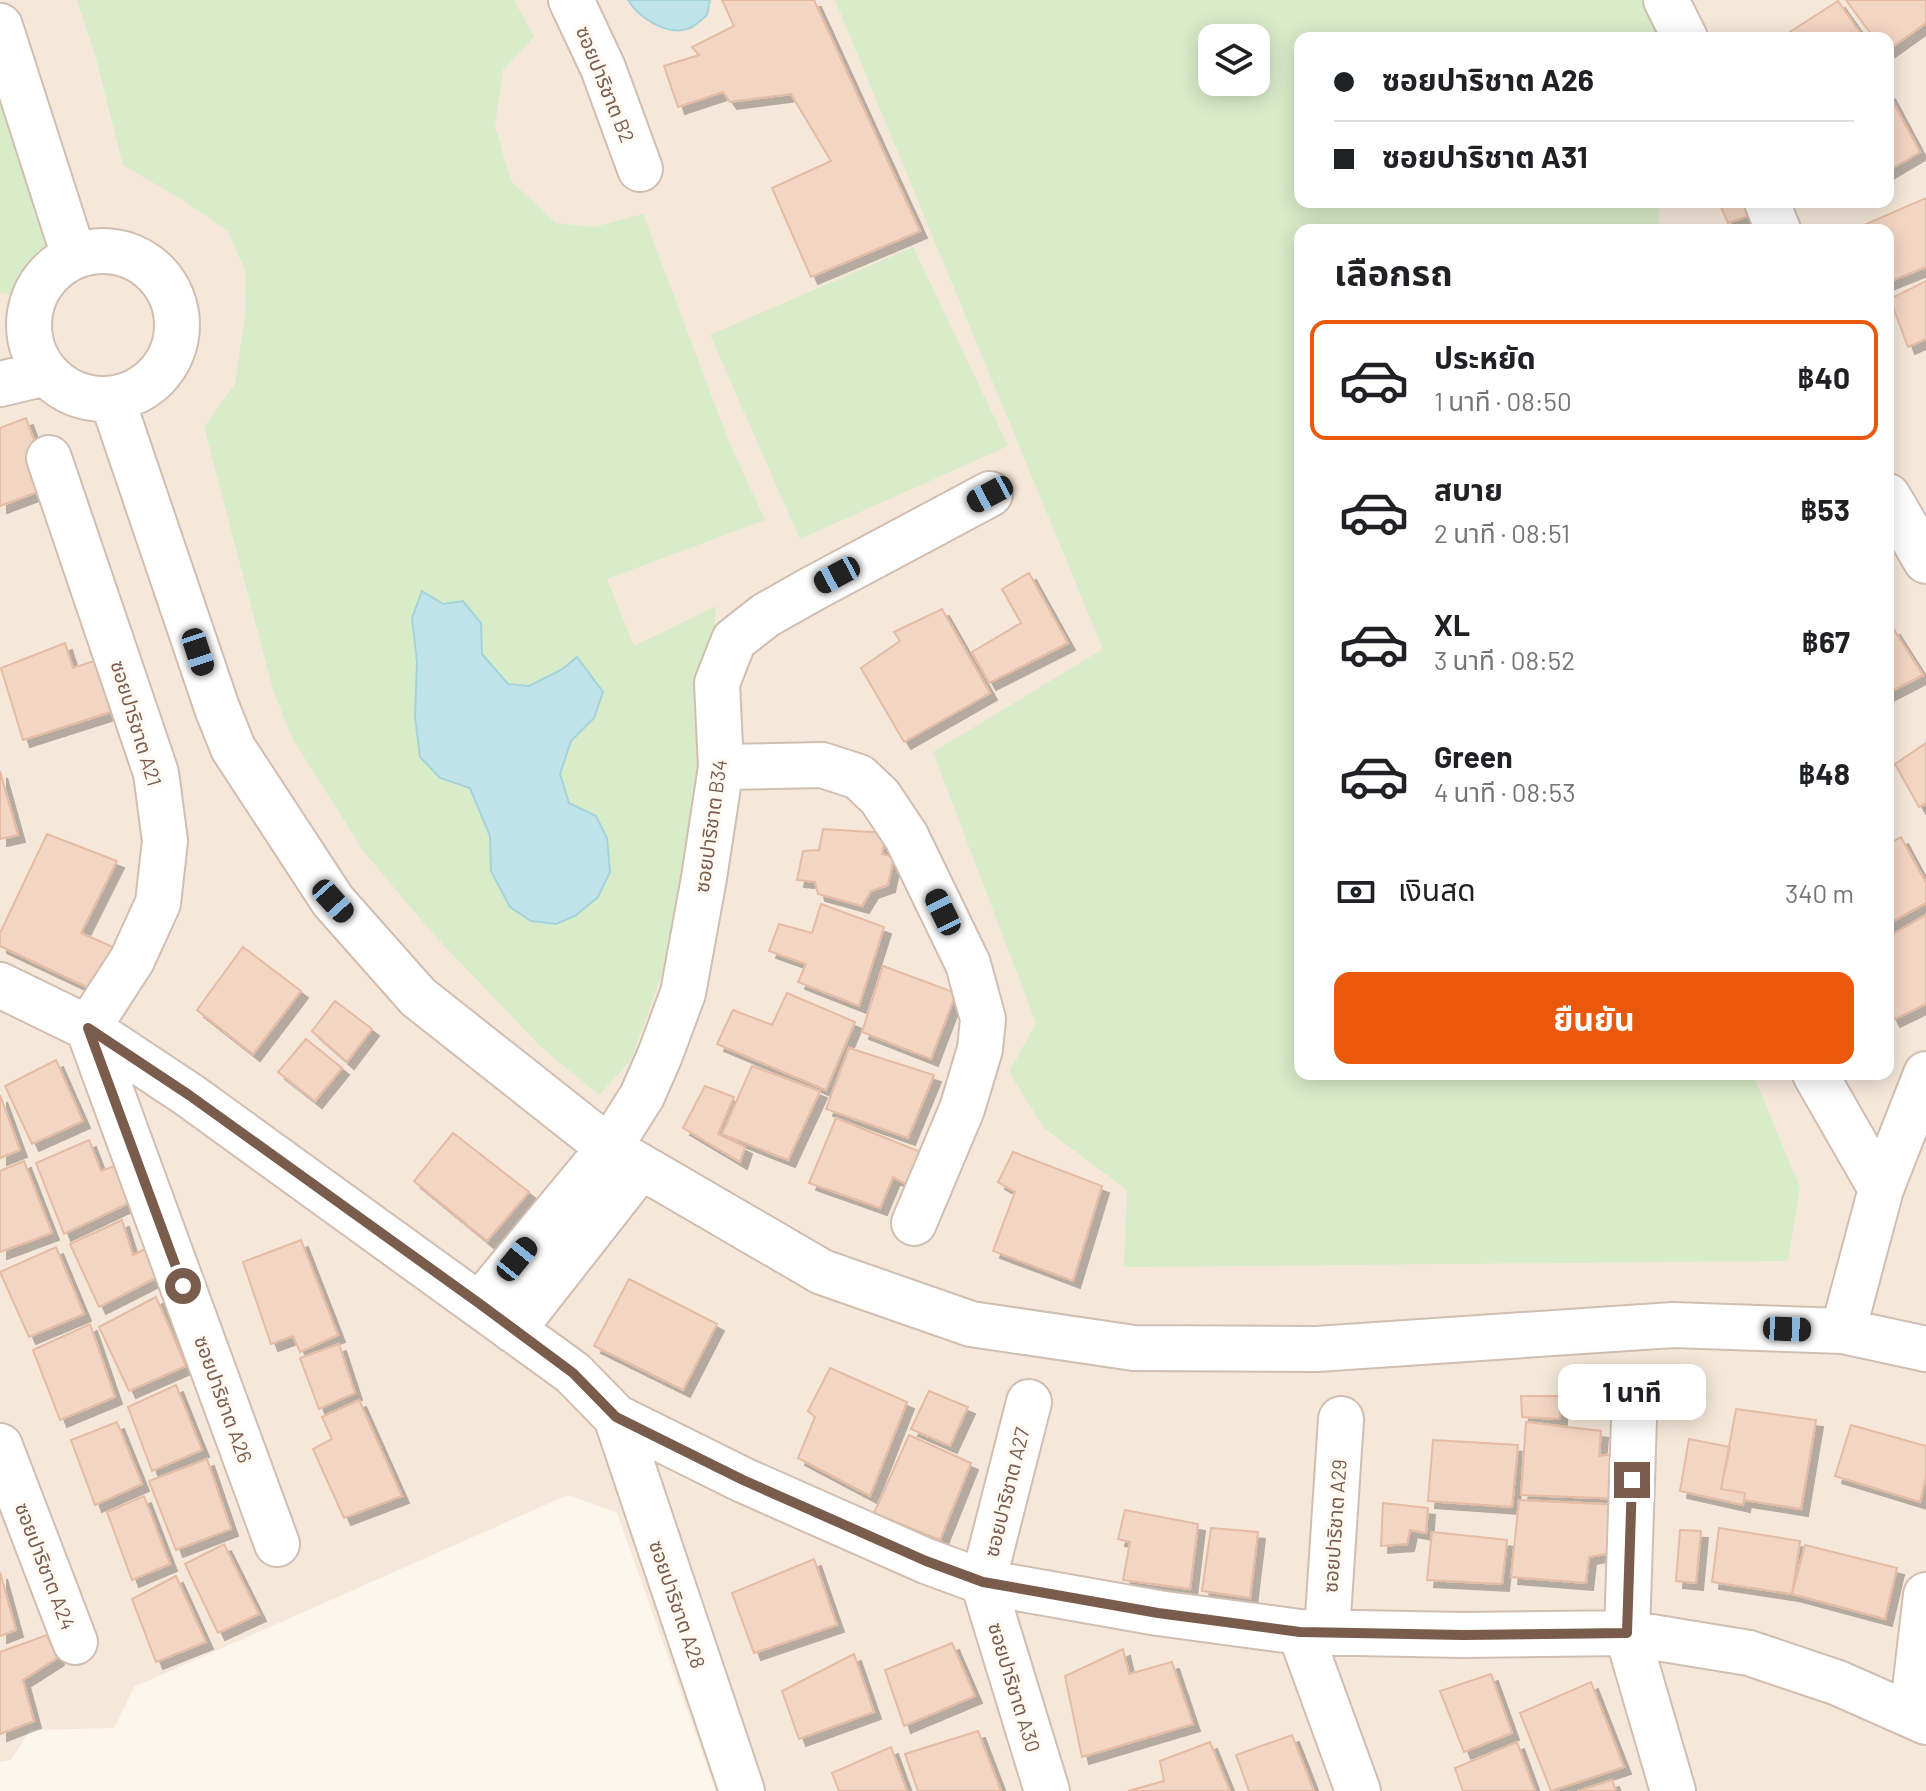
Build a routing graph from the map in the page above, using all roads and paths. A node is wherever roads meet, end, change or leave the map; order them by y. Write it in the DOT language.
graph roads {
  1 [pos="571,0"];
  2 [pos="1666,0"];
  3 [pos="0,26"];
  4 [pos="1682,32"];
  5 [pos="640,169"];
  6 [pos="74,256"];
  7 [pos="14,332"];
  8 [pos="46,373"];
  9 [pos="0,384"];
  10 [pos="112,399"];
  11 [pos="49,458"];
  12 [pos="990,494"];
  13 [pos="1894,506"];
  14 [pos="1926,561"];
  15 [pos="721,767"];
  16 [pos="0,985"];
  17 [pos="88,1028"];
  18 [pos="1926,1074"];
  19 [pos="1818,1080"];
  20 [pos="624,1158"];
  21 [pos="1881,1189"];
  22 [pos="914,1223"];
  23 [pos="497,1317"];
  24 [pos="1843,1331"];
  25 [pos="1926,1349"];
  26 [pos="1029,1402"];
  27 [pos="616,1417"];
  28 [pos="1341,1419"];
  29 [pos="1634,1419"];
  30 [pos="0,1446"];
  31 [pos="277,1544"];
  32 [pos="983,1582"];
  33 [pos="1926,1595"];
  34 [pos="1313,1632"];
  35 [pos="1627,1633"];
  36 [pos="75,1642"];
  37 [pos="1919,1719"];
  38 [pos="742,1791"];
  39 [pos="1047,1791"];
  40 [pos="1358,1791"];
  41 [pos="1673,1791"];
  1 -- 5 [label="street, ซอยปาริชาต B2"];
  2 -- 4 [label="street"];
  3 -- 6 [label="street"];
  6 -- 7 [label="street"];
  6 -- 10 [label="street"];
  7 -- 8 [label="street"];
  8 -- 9 [label="street"];
  8 -- 10 [label="street"];
  10 -- 20 [label="street"];
  11 -- 17 [label="street, ซอยปาริชาต A21"];
  12 -- 15 [label="street, ซอยปาริชาต B34"];
  13 -- 14 [label="street"];
  15 -- 20 [label="street, ซอยปาริชาต B34"];
  15 -- 22 [label="street"];
  16 -- 17 [label="street"];
  17 -- 23 [label="street"];
  17 -- 31 [label="street, ซอยปาริชาต A26"];
  18 -- 21 [label="street"];
  19 -- 21 [label="street"];
  20 -- 23 [label="street, ซอยปาริชาต B34"];
  20 -- 24 [label="street"];
  21 -- 24 [label="street"];
  23 -- 27 [label="street"];
  24 -- 25 [label="street"];
  26 -- 32 [label="street, ซอยปาริชาต A27"];
  27 -- 32 [label="street"];
  27 -- 38 [label="street, ซอยปาริชาต A28"];
  28 -- 34 [label="street, ซอยปาริชาต A29"];
  29 -- 35 [label="street"];
  30 -- 36 [label="street, ซอยปาริชาต A24"];
  32 -- 34 [label="street"];
  32 -- 39 [label="street, ซอยปาริชาต A30"];
  33 -- 37 [label="street"];
  34 -- 35 [label="street"];
  34 -- 40 [label="street"];
  35 -- 37 [label="street"];
  35 -- 41 [label="street"];
}
